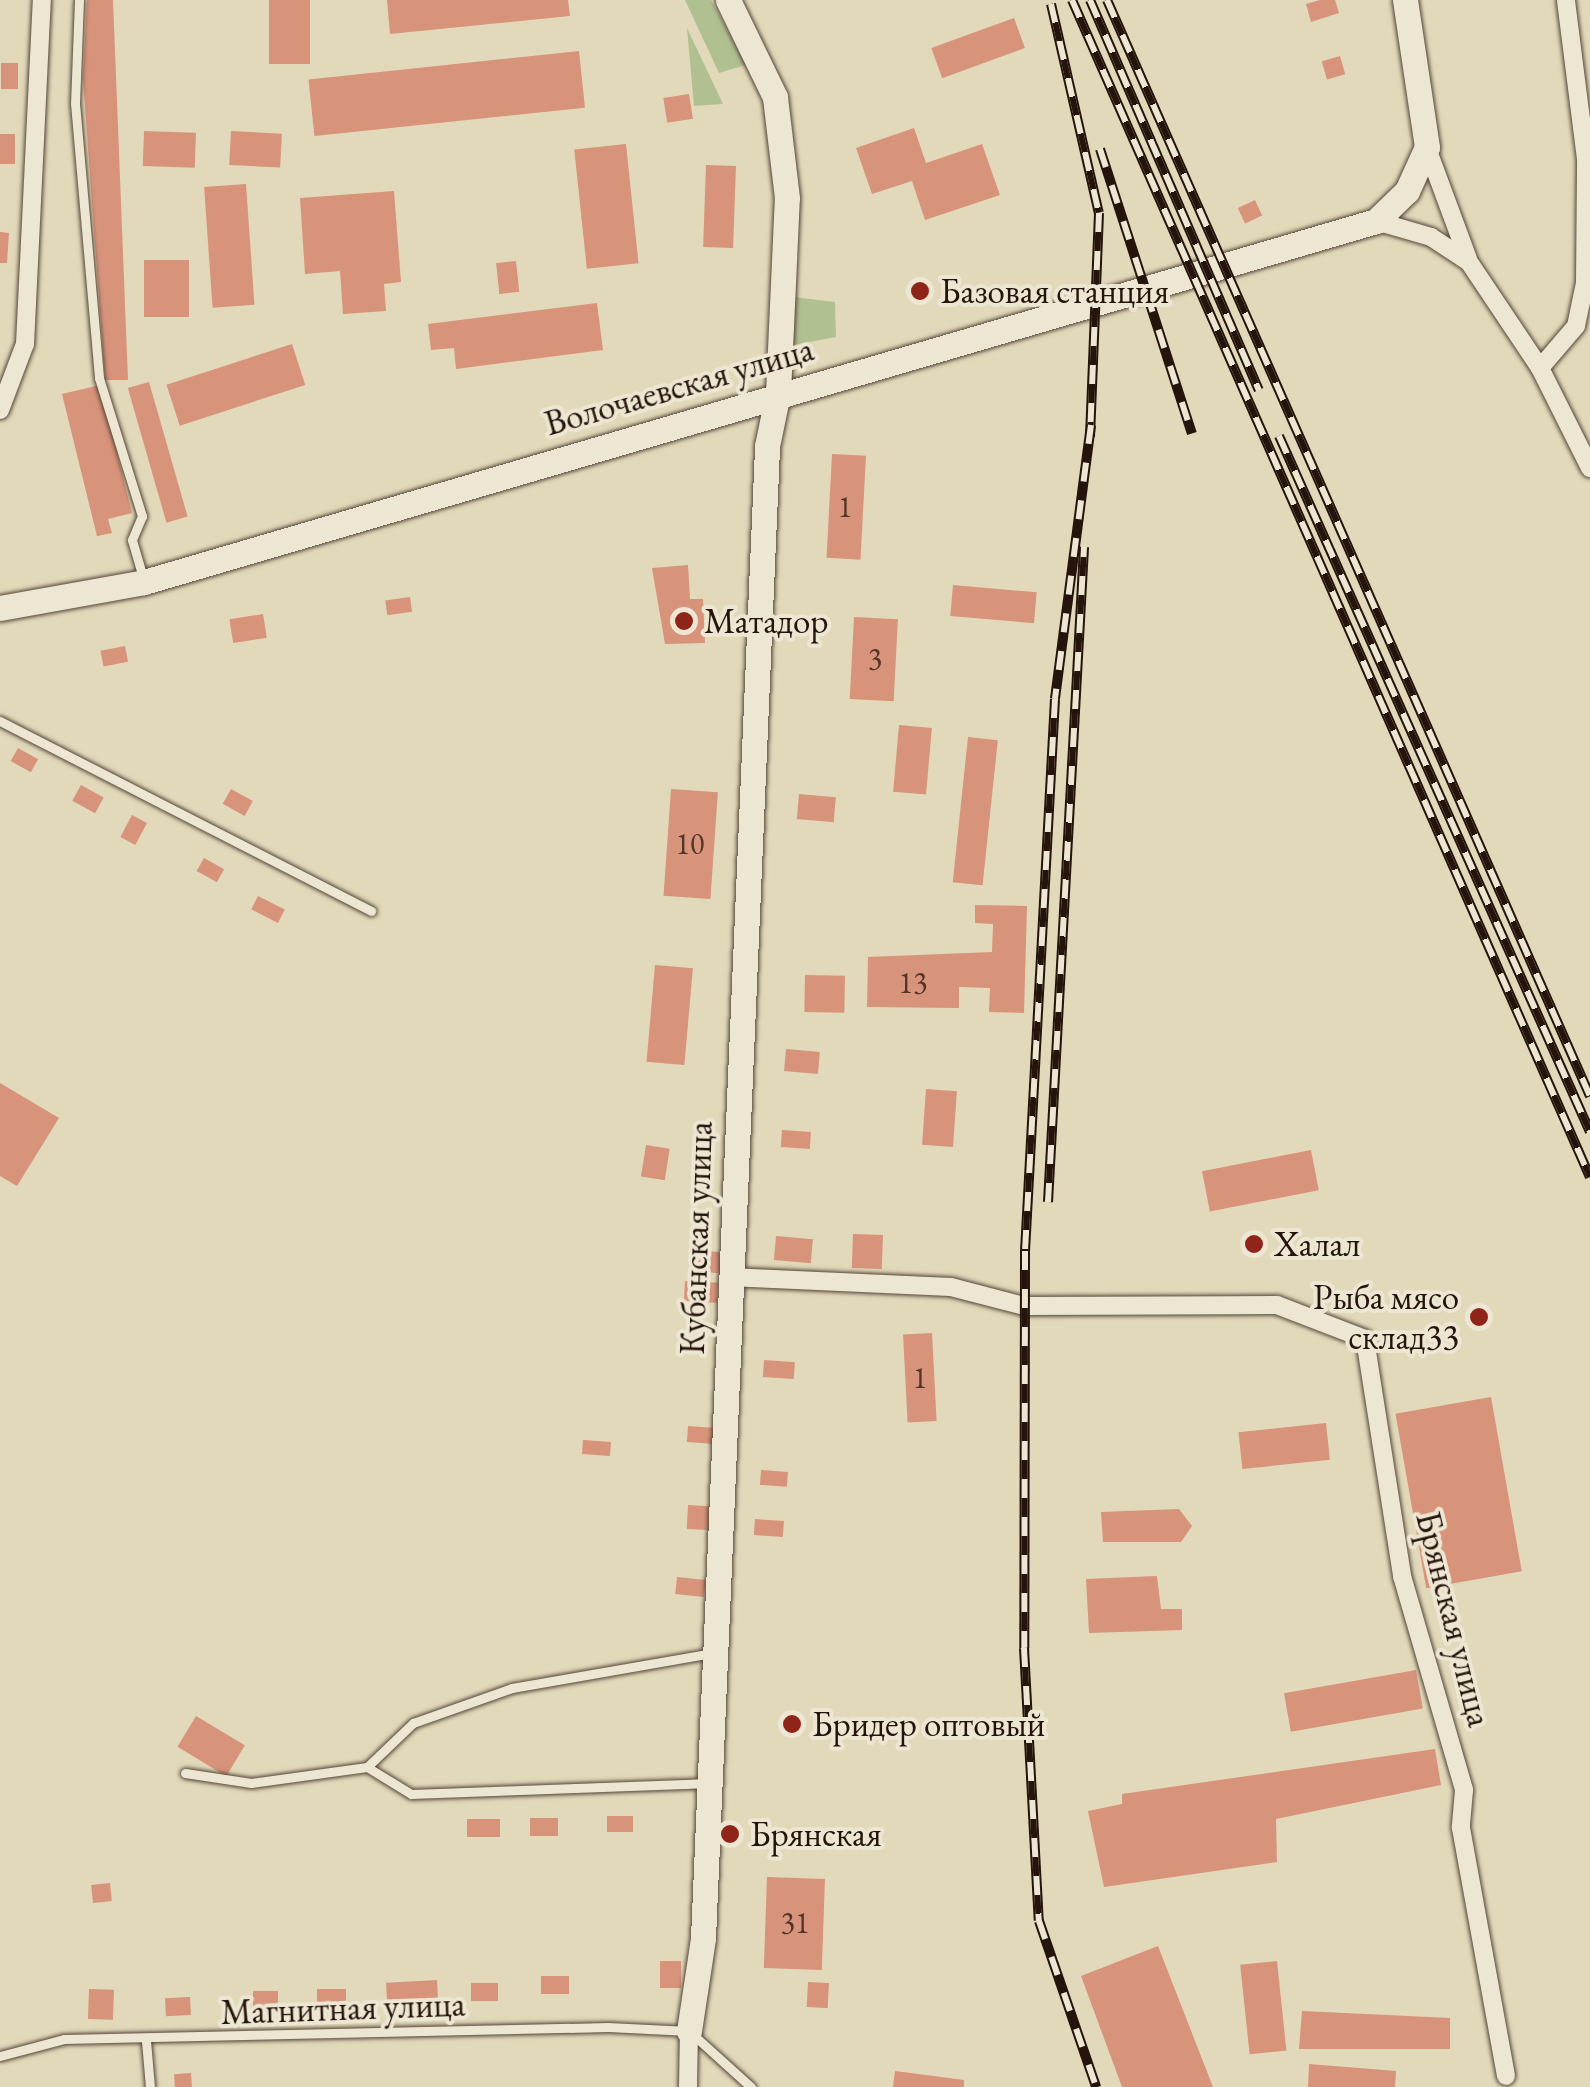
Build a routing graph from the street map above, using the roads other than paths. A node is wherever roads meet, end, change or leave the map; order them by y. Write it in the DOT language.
graph roads {
  1 [pos="42,0"];
  2 [pos="79,0"];
  3 [pos="728,0"];
  4 [pos="1405,0"];
  5 [pos="1566,0"];
  6 [pos="1426,147"];
  7 [pos="1376,221"];
  8 [pos="1470,262"];
  9 [pos="1540,368"];
  10 [pos="778,392"];
  11 [pos="0,410"];
  12 [pos="1590,468"];
  13 [pos="144,582"];
  14 [pos="0,608"];
  15 [pos="0,721"];
  16 [pos="371,911"];
  17 [pos="729,1277"];
  18 [pos="716,1653"];
  19 [pos="367,1767"];
  20 [pos="185,1774"];
  21 [pos="710,1782"];
  22 [pos="689,2031"];
  23 [pos="146,2041"];
  24 [pos="0,2056"];
  25 [pos="1506,2076"];
  26 [pos="150,2087"];
  27 [pos="688,2087"];
  28 [pos="751,2087"];
  1 -- 11 [label="street"];
  2 -- 13 [label="lane"];
  3 -- 10 [label="main road, Кубанская улица"];
  4 -- 6 [label="main road"];
  5 -- 9 [label="street"];
  6 -- 7 [label="main road"];
  6 -- 8 [label="street"];
  7 -- 8 [label="street"];
  7 -- 10 [label="main road, Волочаевская улица"];
  8 -- 9 [label="street"];
  9 -- 12 [label="street"];
  10 -- 13 [label="main road, Волочаевская улица"];
  10 -- 17 [label="main road, Кубанская улица"];
  13 -- 14 [label="main road, Волочаевская улица"];
  15 -- 16 [label="lane"];
  17 -- 18 [label="main road, Кубанская улица"];
  17 -- 25 [label="street, Брянская улица"];
  18 -- 19 [label="lane"];
  18 -- 21 [label="main road, Кубанская улица"];
  19 -- 20 [label="lane"];
  19 -- 21 [label="lane"];
  21 -- 22 [label="main road, Кубанская улица"];
  22 -- 23 [label="lane, Магнитная улица"];
  22 -- 27 [label="street, Кубанская улица"];
  22 -- 28 [label="lane"];
  23 -- 24 [label="lane, Магнитная улица"];
  23 -- 26 [label="lane"];
}
